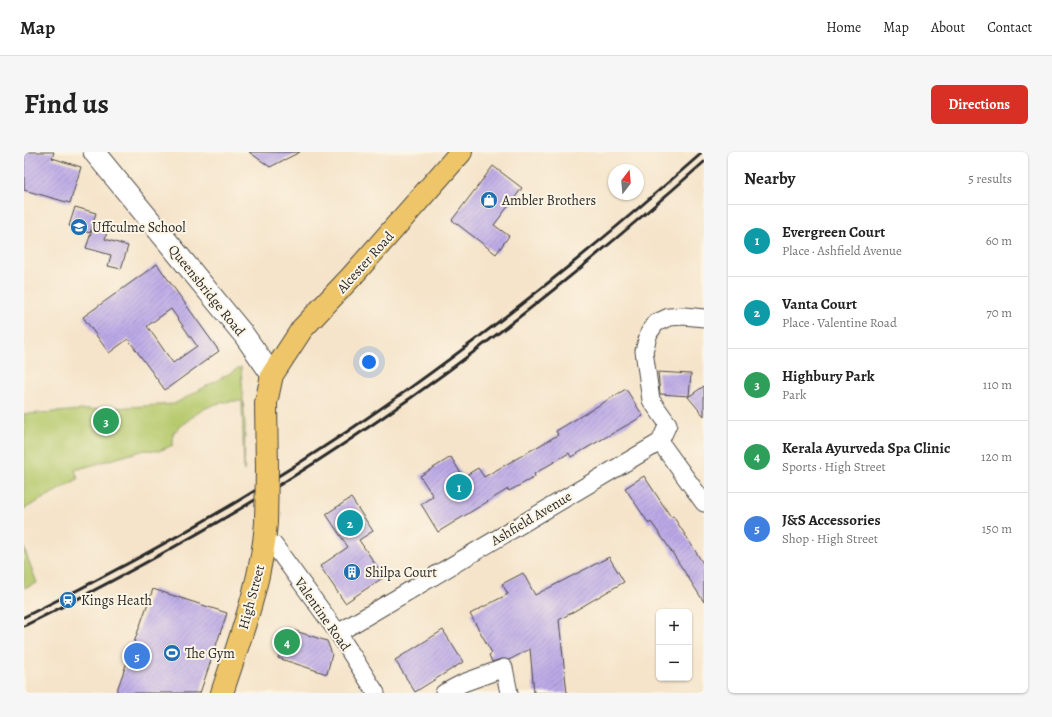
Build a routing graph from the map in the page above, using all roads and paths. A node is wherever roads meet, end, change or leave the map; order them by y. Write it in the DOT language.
graph roads {
  1 [pos="94,152"];
  2 [pos="461,152"];
  3 [pos="704,318"];
  4 [pos="272,375"];
  5 [pos="660,442"];
  6 [pos="704,503"];
  7 [pos="266,531"];
  8 [pos="338,633"];
  9 [pos="222,693"];
  10 [pos="376,693"];
  11 [pos="444,693"];
  12 [pos="509,693"];
  1 -- 4 [label="street, Queensbridge Road"];
  2 -- 4 [label="highway, Alcester Road"];
  3 -- 5 [label="street"];
  4 -- 7 [label="highway, High Street, bridge"];
  5 -- 6 [label="street"];
  5 -- 8 [label="street, Ashfield Avenue"];
  7 -- 8 [label="street, Valentine Road"];
  7 -- 9 [label="highway, High Street"];
  8 -- 10 [label="street, Valentine Road"];
  11 -- 12 [label="street"];
}
